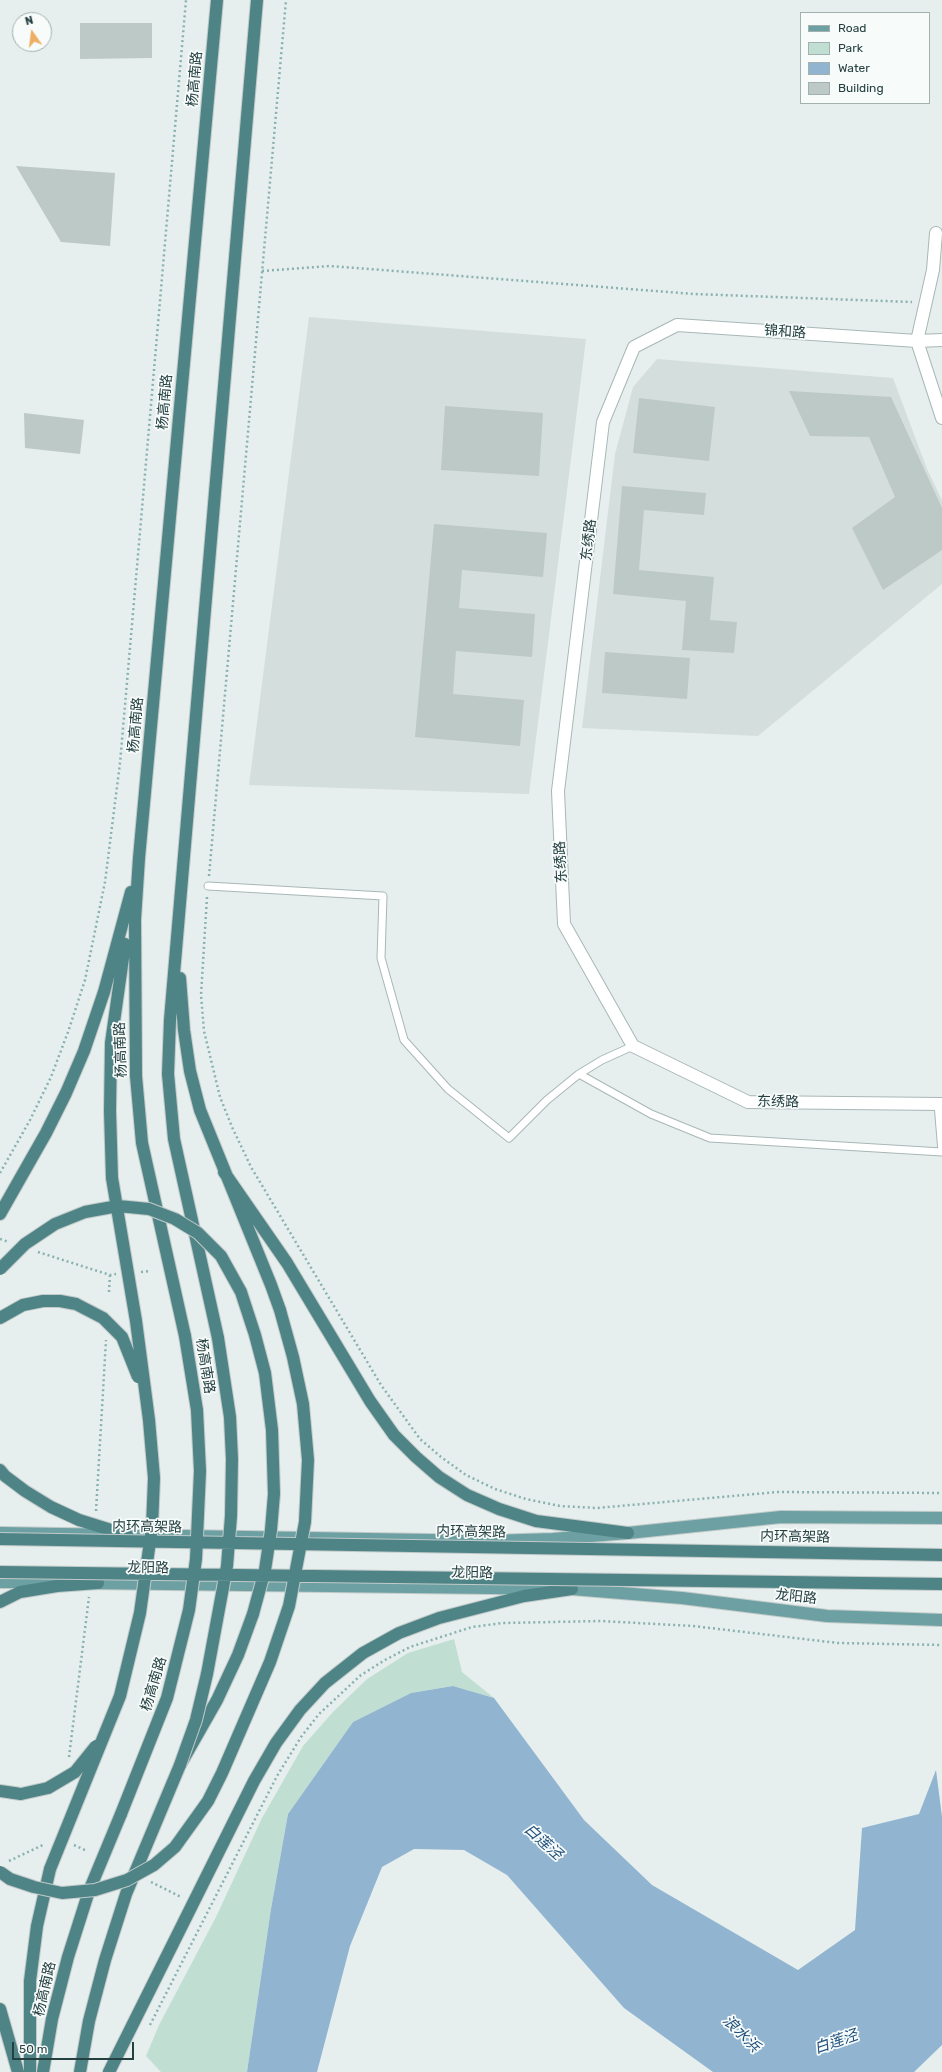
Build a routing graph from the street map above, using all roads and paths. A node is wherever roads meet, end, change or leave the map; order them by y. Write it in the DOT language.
graph roads {
  1 [pos="186,0"];
  2 [pos="217,0"];
  3 [pos="257,0"];
  4 [pos="286,0"];
  5 [pos="936,233"];
  6 [pos="937,269"];
  7 [pos="262,271"];
  8 [pos="926,303"];
  9 [pos="942,340"];
  10 [pos="917,341"];
  11 [pos="634,347"];
  12 [pos="942,418"];
  13 [pos="139,858"];
  14 [pos="208,886"];
  15 [pos="177,948"];
  16 [pos="633,1046"];
  17 [pos="579,1074"];
  18 [pos="940,1104"];
  19 [pos="942,1152"];
  20 [pos="224,1172"];
  21 [pos="0,1173"];
  22 [pos="0,1214"];
  23 [pos="0,1239"];
  24 [pos="15,1244"];
  25 [pos="37,1251"];
  26 [pos="0,1269"];
  27 [pos="109,1292"];
  28 [pos="0,1318"];
  29 [pos="106,1332"];
  30 [pos="149,1420"];
  31 [pos="0,1470"];
  32 [pos="942,1493"];
  33 [pos="96,1514"];
  34 [pos="942,1518"];
  35 [pos="0,1533"];
  36 [pos="628,1533"];
  37 [pos="127,1535"];
  38 [pos="0,1539"];
  39 [pos="942,1555"];
  40 [pos="0,1572"];
  41 [pos="0,1582"];
  42 [pos="98,1583"];
  43 [pos="942,1584"];
  44 [pos="572,1589"];
  45 [pos="89,1595"];
  46 [pos="0,1602"];
  47 [pos="942,1620"];
  48 [pos="942,1645"];
  49 [pos="120,1696"];
  50 [pos="69,1759"];
  51 [pos="180,1765"];
  52 [pos="0,1791"];
  53 [pos="46,1844"];
  54 [pos="3,1867"];
  55 [pos="149,1881"];
  56 [pos="181,1897"];
  57 [pos="0,2009"];
  58 [pos="148,2030"];
  59 [pos="18,2072"];
  60 [pos="30,2072"];
  61 [pos="43,2072"];
  62 [pos="80,2072"];
  63 [pos="109,2072"];
  1 -- 21 [label="path"];
  2 -- 13 [label="highway, 杨高南路"];
  3 -- 15 [label="highway, 杨高南路"];
  4 -- 7 [label="path"];
  5 -- 6 [label="street"];
  6 -- 8 [label="street"];
  7 -- 8 [label="path"];
  7 -- 14 [label="path"];
  8 -- 10 [label="street"];
  9 -- 10 [label="street, 锦和路"];
  10 -- 11 [label="street, 锦和路"];
  10 -- 12 [label="street"];
  11 -- 16 [label="street, 东绣路"];
  13 -- 22 [label="highway"];
  13 -- 30 [label="highway, bridge"];
  13 -- 61 [label="highway, 杨高南路, bridge"];
  14 -- 17 [label="lane"];
  14 -- 32 [label="path"];
  15 -- 20 [label="highway"];
  15 -- 51 [label="highway, 杨高南路, bridge"];
  16 -- 17 [label="lane"];
  16 -- 18 [label="street, 东绣路"];
  17 -- 19 [label="lane"];
  18 -- 19 [label="lane"];
  20 -- 36 [label="highway"];
  20 -- 54 [label="highway, bridge"];
  23 -- 24 [label="path"];
  25 -- 27 [label="path"];
  26 -- 51 [label="highway, bridge"];
  28 -- 30 [label="highway, bridge"];
  29 -- 33 [label="path"];
  30 -- 49 [label="highway, bridge"];
  31 -- 37 [label="highway"];
  34 -- 36 [label="main road"];
  35 -- 37 [label="main road"];
  36 -- 37 [label="main road"];
  38 -- 39 [label="highway, 内环高架路, bridge"];
  40 -- 43 [label="highway, bridge"];
  41 -- 42 [label="main road, 龙阳路"];
  42 -- 44 [label="main road, 龙阳路"];
  42 -- 46 [label="highway"];
  44 -- 47 [label="main road, 龙阳路"];
  44 -- 63 [label="highway"];
  45 -- 50 [label="path"];
  48 -- 58 [label="path"];
  49 -- 52 [label="highway, bridge"];
  49 -- 60 [label="highway, bridge"];
  51 -- 62 [label="highway, 杨高南路"];
  53 -- 54 [label="path"];
  55 -- 56 [label="path"];
  57 -- 59 [label="highway"];
}
